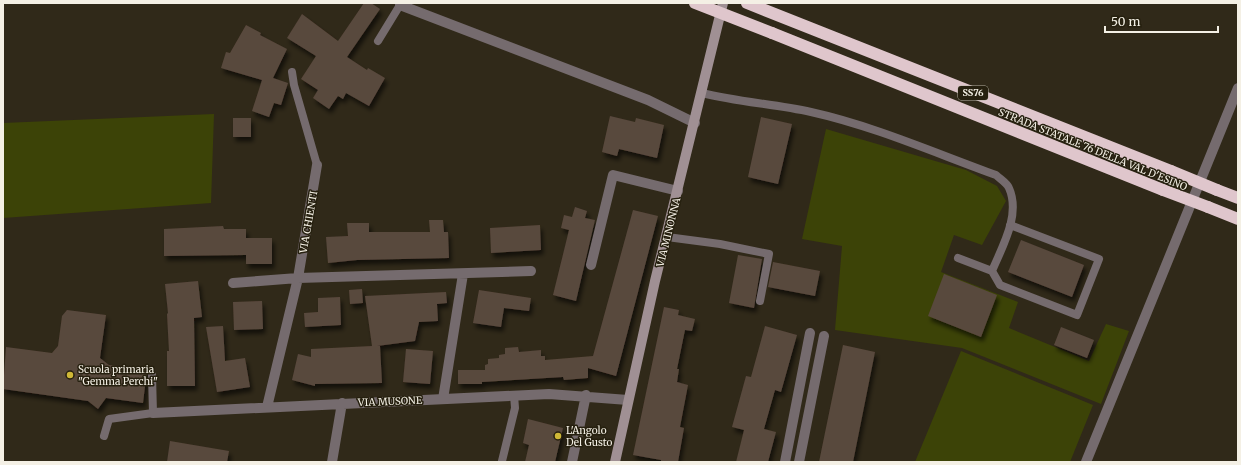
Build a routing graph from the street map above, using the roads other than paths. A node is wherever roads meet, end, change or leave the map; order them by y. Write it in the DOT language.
graph roads {
  1 [pos="695,3"];
  2 [pos="723,3"];
  3 [pos="747,3"];
  4 [pos="400,5"];
  5 [pos="378,42"];
  6 [pos="292,72"];
  7 [pos="1238,88"];
  8 [pos="702,93"];
  9 [pos="695,123"];
  10 [pos="317,165"];
  11 [pos="678,190"];
  12 [pos="1238,198"];
  13 [pos="1238,219"];
  14 [pos="1010,225"];
  15 [pos="667,237"];
  16 [pos="958,258"];
  17 [pos="591,265"];
  18 [pos="531,271"];
  19 [pos="992,271"];
  20 [pos="463,274"];
  21 [pos="298,278"];
  22 [pos="233,284"];
  23 [pos="760,301"];
  24 [pos="810,333"];
  25 [pos="824,336"];
  26 [pos="152,375"];
  27 [pos="514,395"];
  28 [pos="586,396"];
  29 [pos="443,399"];
  30 [pos="628,400"];
  31 [pos="342,403"];
  32 [pos="267,407"];
  33 [pos="153,413"];
  34 [pos="104,436"];
  35 [pos="502,460"];
  36 [pos="332,462"];
  37 [pos="572,462"];
  38 [pos="614,462"];
  39 [pos="785,462"];
  40 [pos="799,462"];
  41 [pos="1086,462"];
  1 -- 13 [label="highway, STRADA STATALE 76 DELLA VAL D'ESINO / SS76, bridge"];
  2 -- 8 [label="main road, VIA MINONNA"];
  3 -- 12 [label="highway, STRADA STATALE 76 DELLA VAL D'ESINO / SS76, bridge"];
  4 -- 5 [label="lane"];
  4 -- 9 [label="street"];
  6 -- 10 [label="lane"];
  7 -- 41 [label="street"];
  8 -- 9 [label="main road, VIA MINONNA"];
  8 -- 14 [label="lane"];
  9 -- 11 [label="main road, VIA MINONNA"];
  10 -- 21 [label="street, VIA CHIENTI"];
  11 -- 15 [label="main road, VIA MINONNA"];
  11 -- 17 [label="street"];
  14 -- 19 [label="lane"];
  14 -- 19 [label="lane"];
  15 -- 23 [label="lane"];
  15 -- 30 [label="main road, VIA MINONNA"];
  16 -- 19 [label="lane"];
  18 -- 20 [label="street"];
  20 -- 21 [label="street"];
  20 -- 29 [label="street"];
  21 -- 22 [label="street"];
  21 -- 32 [label="street, VIA CHIENTI"];
  24 -- 39 [label="street"];
  25 -- 40 [label="street"];
  26 -- 33 [label="lane"];
  27 -- 28 [label="street, VIA MUSONE"];
  27 -- 29 [label="street, VIA MUSONE"];
  27 -- 35 [label="lane"];
  28 -- 30 [label="street, VIA MUSONE"];
  28 -- 37 [label="street"];
  29 -- 31 [label="street, VIA MUSONE"];
  30 -- 38 [label="main road, VIA MINONNA"];
  31 -- 32 [label="street, VIA MUSONE"];
  31 -- 36 [label="street"];
  32 -- 33 [label="street, VIA MUSONE"];
  33 -- 34 [label="lane"];
}
